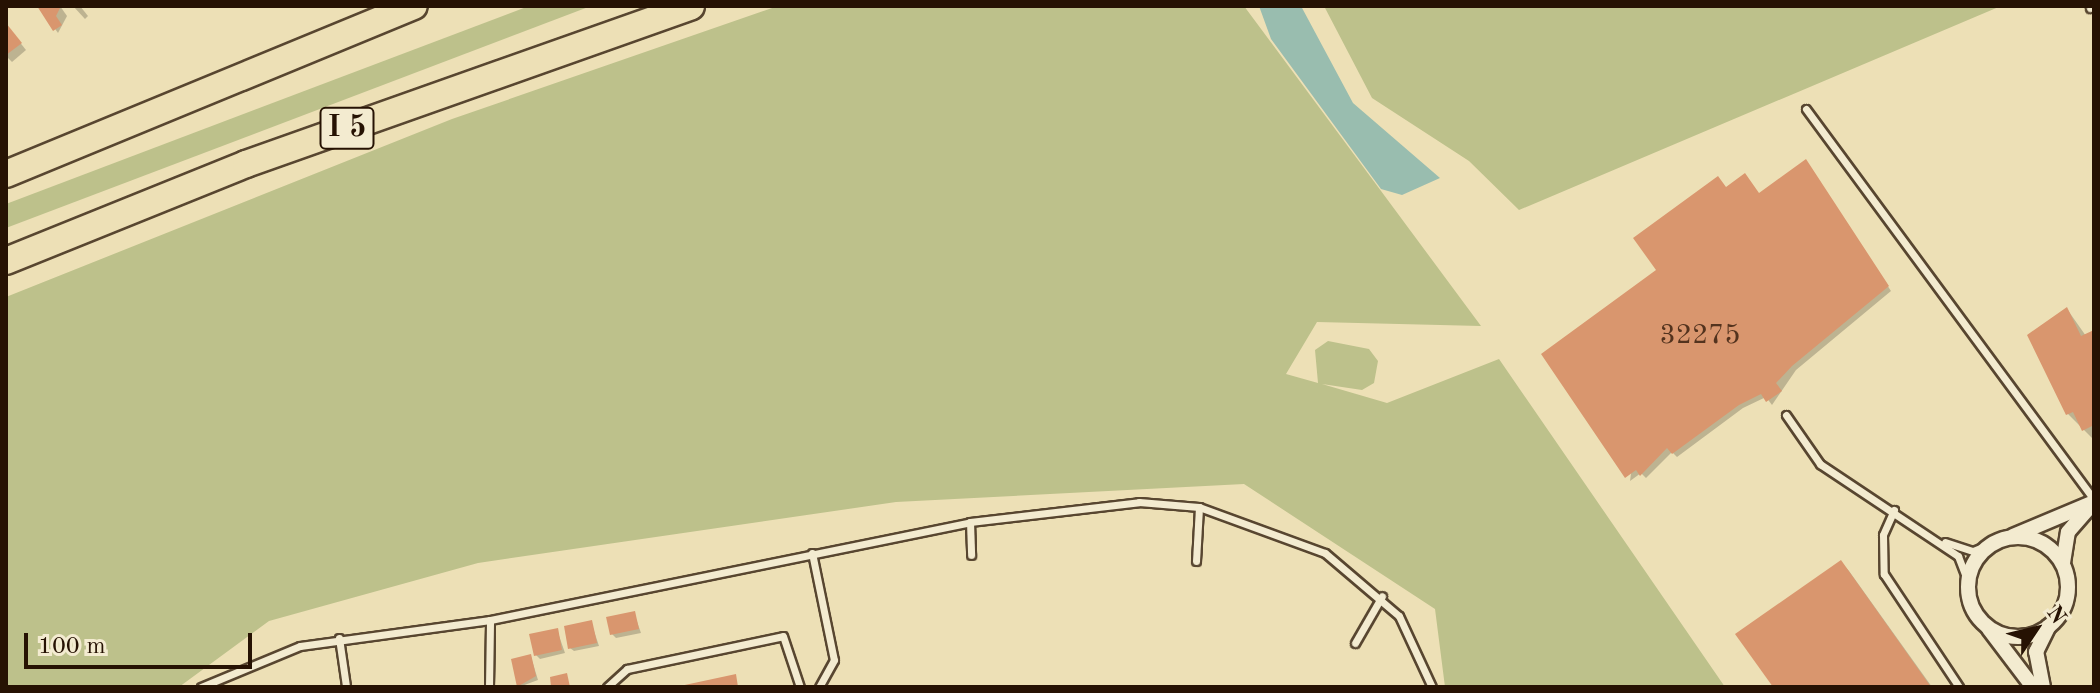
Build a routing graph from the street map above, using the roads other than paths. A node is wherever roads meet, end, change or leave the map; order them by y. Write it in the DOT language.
graph roads {
  1 [pos="414,6"];
  2 [pos="429,6"];
  3 [pos="691,6"];
  4 [pos="347,35"];
  5 [pos="1806,109"];
  6 [pos="6,174"];
  7 [pos="6,261"];
  8 [pos="1786,415"];
  9 [pos="2094,502"];
  10 [pos="1199,507"];
  11 [pos="1894,510"];
  12 [pos="970,522"];
  13 [pos="1932,536"];
  14 [pos="2010,537"];
  15 [pos="1995,542"];
  16 [pos="812,553"];
  17 [pos="971,555"];
  18 [pos="1196,561"];
  19 [pos="2064,568"];
  20 [pos="1968,582"];
  21 [pos="1382,596"];
  22 [pos="490,620"];
  23 [pos="1986,625"];
  24 [pos="2048,627"];
  25 [pos="339,638"];
  26 [pos="1355,643"];
  27 [pos="346,686"];
  28 [pos="201,687"];
  29 [pos="489,687"];
  30 [pos="607,687"];
  31 [pos="800,687"];
  32 [pos="819,687"];
  33 [pos="1432,687"];
  34 [pos="1959,687"];
  35 [pos="2033,687"];
  36 [pos="2043,687"];
  1 -- 4 [label="highway"];
  2 -- 4 [label="highway"];
  3 -- 7 [label="highway, I 5"];
  4 -- 6 [label="highway"];
  5 -- 9 [label="lane"];
  8 -- 11 [label="lane"];
  9 -- 14 [label="street"];
  9 -- 19 [label="street"];
  10 -- 12 [label="lane"];
  10 -- 18 [label="lane"];
  10 -- 21 [label="lane"];
  11 -- 13 [label="lane"];
  11 -- 34 [label="lane"];
  12 -- 16 [label="lane"];
  12 -- 17 [label="lane"];
  13 -- 15 [label="lane"];
  13 -- 20 [label="lane"];
  14 -- 15 [label="street"];
  14 -- 19 [label="street"];
  15 -- 20 [label="street"];
  16 -- 22 [label="lane"];
  16 -- 32 [label="lane"];
  19 -- 24 [label="street"];
  20 -- 23 [label="street"];
  21 -- 26 [label="lane"];
  21 -- 33 [label="lane"];
  22 -- 25 [label="lane"];
  22 -- 29 [label="lane"];
  23 -- 24 [label="street"];
  23 -- 35 [label="street"];
  24 -- 36 [label="street"];
  25 -- 27 [label="lane"];
  25 -- 28 [label="lane"];
  30 -- 31 [label="lane"];
}
